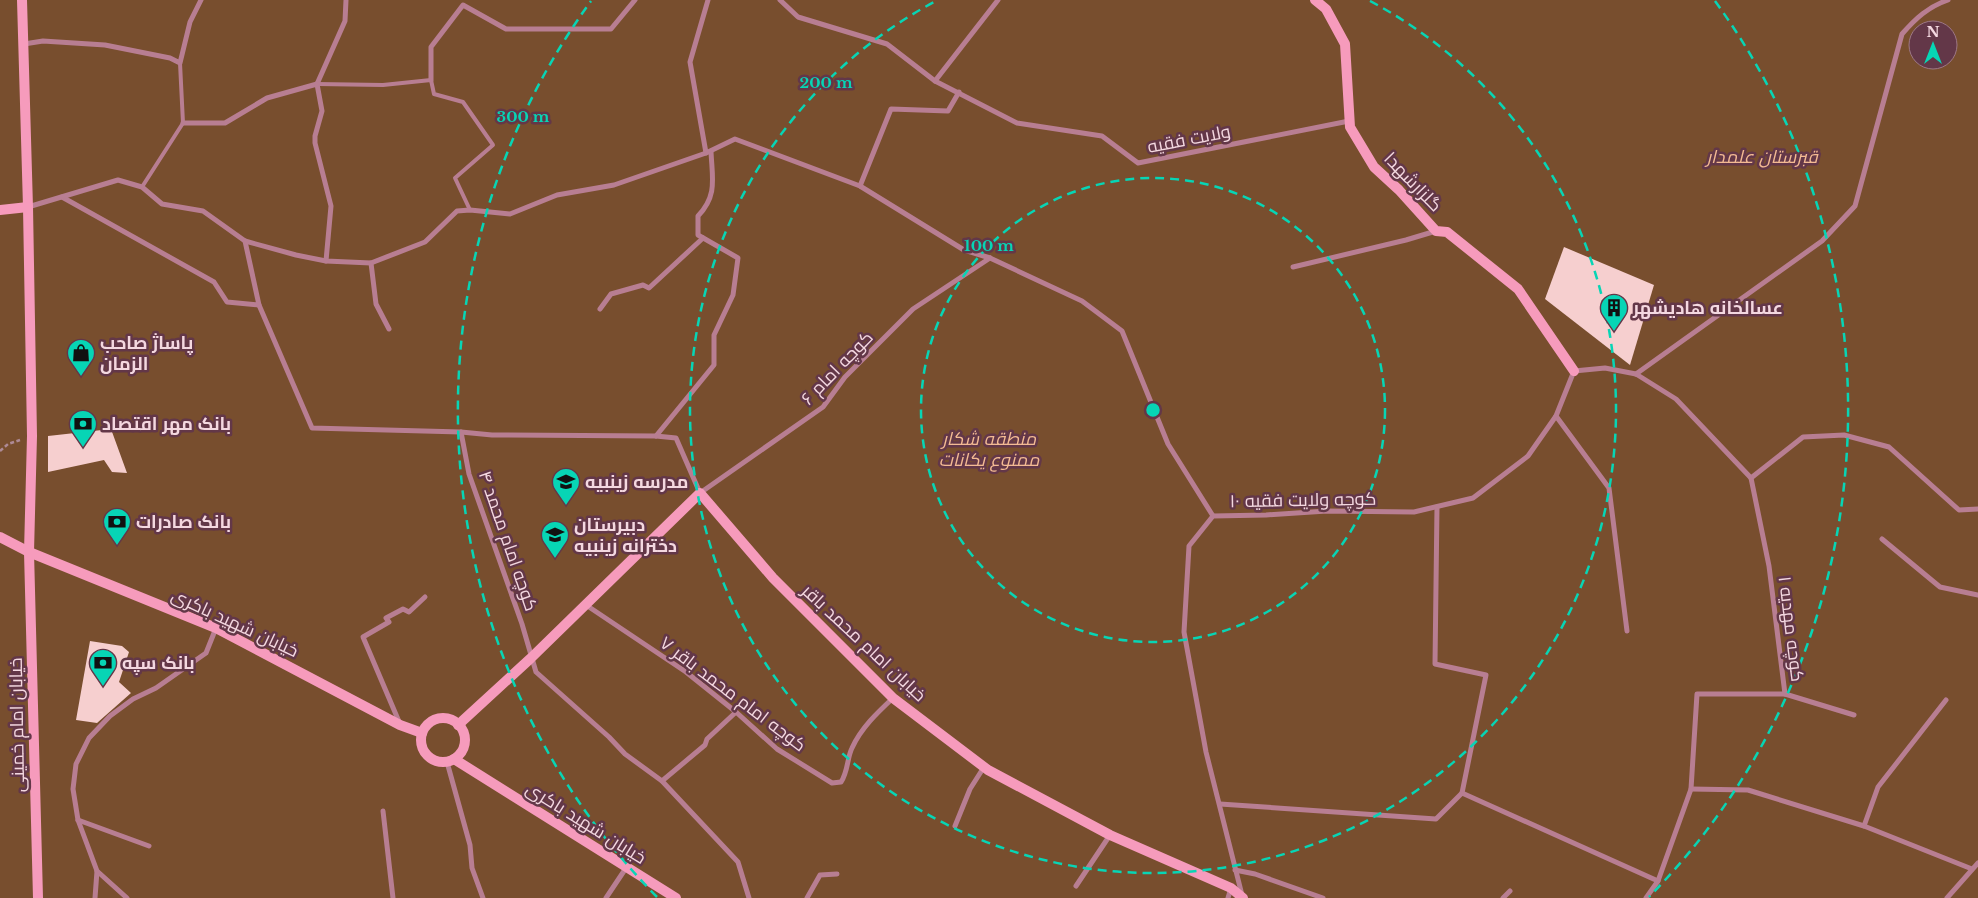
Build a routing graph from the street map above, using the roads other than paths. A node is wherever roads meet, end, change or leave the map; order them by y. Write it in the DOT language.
graph roads {
  1 [pos="22,0"];
  2 [pos="201,0"];
  3 [pos="346,0"];
  4 [pos="635,0"];
  5 [pos="708,0"];
  6 [pos="780,0"];
  7 [pos="998,0"];
  8 [pos="1315,0"];
  9 [pos="1948,0"];
  10 [pos="462,2"];
  11 [pos="23,44"];
  12 [pos="180,63"];
  13 [pos="431,80"];
  14 [pos="935,81"];
  15 [pos="317,84"];
  16 [pos="959,92"];
  17 [pos="1350,121"];
  18 [pos="183,123"];
  19 [pos="709,152"];
  20 [pos="860,186"];
  21 [pos="142,187"];
  22 [pos="62,197"];
  23 [pos="28,207"];
  24 [pos="0,210"];
  25 [pos="470,210"];
  26 [pos="1436,231"];
  27 [pos="703,238"];
  28 [pos="245,241"];
  29 [pos="990,258"];
  30 [pos="326,260"];
  31 [pos="371,263"];
  32 [pos="1293,267"];
  33 [pos="259,305"];
  34 [pos="600,309"];
  35 [pos="389,329"];
  36 [pos="1574,371"];
  37 [pos="1636,374"];
  38 [pos="1556,416"];
  39 [pos="461,432"];
  40 [pos="656,436"];
  41 [pos="1751,478"];
  42 [pos="700,493"];
  43 [pos="1437,507"];
  44 [pos="1978,509"];
  45 [pos="1213,516"];
  46 [pos="1,539"];
  47 [pos="1882,539"];
  48 [pos="29,552"];
  49 [pos="1978,595"];
  50 [pos="425,597"];
  51 [pos="585,604"];
  52 [pos="216,628"];
  53 [pos="1627,631"];
  54 [pos="531,658"];
  55 [pos="1785,694"];
  56 [pos="893,698"];
  57 [pos="1946,700"];
  58 [pos="736,712"];
  59 [pos="1854,715"];
  60 [pos="400,725"];
  61 [pos="458,725"];
  62 [pos="422,733"];
  63 [pos="451,761"];
  64 [pos="984,766"];
  65 [pos="662,781"];
  66 [pos="1691,789"];
  67 [pos="1462,793"];
  68 [pos="1220,804"];
  69 [pos="383,811"];
  70 [pos="78,820"];
  71 [pos="955,826"];
  72 [pos="1864,826"];
  73 [pos="1110,835"];
  74 [pos="149,846"];
  75 [pos="1978,862"];
  76 [pos="626,868"];
  77 [pos="1235,870"];
  78 [pos="1972,870"];
  79 [pos="97,871"];
  80 [pos="837,874"];
  81 [pos="1658,881"];
  82 [pos="1076,886"];
  83 [pos="1510,891"];
  84 [pos="1230,893"];
  85 [pos="38,898"];
  86 [pos="95,898"];
  87 [pos="127,898"];
  88 [pos="393,898"];
  89 [pos="483,898"];
  90 [pos="606,898"];
  91 [pos="676,898"];
  92 [pos="749,898"];
  93 [pos="807,898"];
  94 [pos="1243,898"];
  95 [pos="1323,898"];
  96 [pos="1503,898"];
  97 [pos="1646,898"];
  98 [pos="1947,898"];
  1 -- 11 [label="main road, خیابان امام خمینی"];
  2 -- 12 [label="street"];
  3 -- 15 [label="street"];
  4 -- 10 [label="street"];
  5 -- 19 [label="street"];
  6 -- 14 [label="street, ولایت فقیه"];
  7 -- 14 [label="street"];
  8 -- 17 [label="main road, گلزارشهدا"];
  9 -- 37 [label="street"];
  10 -- 13 [label="street"];
  11 -- 12 [label="street"];
  11 -- 23 [label="main road, خیابان امام خمینی"];
  12 -- 18 [label="lane"];
  13 -- 15 [label="lane"];
  13 -- 25 [label="lane"];
  14 -- 16 [label="street, ولایت فقیه"];
  15 -- 18 [label="street"];
  15 -- 30 [label="street"];
  16 -- 17 [label="street, ولایت فقیه"];
  16 -- 20 [label="street"];
  17 -- 26 [label="main road, گلزارشهدا"];
  18 -- 21 [label="lane"];
  19 -- 20 [label="street"];
  19 -- 25 [label="street"];
  19 -- 27 [label="street"];
  20 -- 29 [label="street"];
  21 -- 22 [label="street"];
  21 -- 28 [label="street"];
  22 -- 23 [label="street"];
  22 -- 33 [label="street"];
  23 -- 24 [label="main road"];
  23 -- 48 [label="main road, خیابان امام خمینی"];
  25 -- 31 [label="street"];
  26 -- 32 [label="street"];
  26 -- 36 [label="main road, گلزارشهدا"];
  27 -- 34 [label="street"];
  27 -- 40 [label="street"];
  28 -- 30 [label="street"];
  28 -- 33 [label="street"];
  29 -- 42 [label="street, کوچه امام ۶"];
  29 -- 45 [label="street"];
  30 -- 31 [label="street"];
  31 -- 35 [label="street"];
  33 -- 39 [label="street"];
  36 -- 37 [label="street"];
  36 -- 38 [label="street, کوچه ولایت فقیه ۱۰"];
  37 -- 41 [label="street"];
  38 -- 43 [label="street, کوچه ولایت فقیه ۱۰"];
  38 -- 53 [label="street"];
  39 -- 40 [label="street"];
  39 -- 54 [label="street, کوچه امام محمد ۴"];
  40 -- 42 [label="street"];
  41 -- 44 [label="street"];
  41 -- 55 [label="street, کوچه مهدیه ۱"];
  42 -- 51 [label="main road"];
  42 -- 56 [label="main road, خیابان امام محمد باقر"];
  43 -- 45 [label="street, کوچه ولایت فقیه ۱۰"];
  43 -- 67 [label="street"];
  45 -- 68 [label="street, کوچه ولایت فقیه ۱۰"];
  46 -- 48 [label="main road, خیابان شهید باکری"];
  47 -- 49 [label="street"];
  48 -- 52 [label="main road, خیابان شهید باکری"];
  48 -- 85 [label="main road, خیابان امام خمینی"];
  50 -- 60 [label="street"];
  51 -- 54 [label="main road"];
  51 -- 58 [label="street, کوچه امام محمد باقر ۷"];
  52 -- 60 [label="main road, خیابان شهید باکری"];
  52 -- 70 [label="street"];
  54 -- 61 [label="main road"];
  54 -- 65 [label="street, کوچه امام محمد ۴"];
  55 -- 59 [label="street"];
  55 -- 66 [label="street, کوچه مهدیه ۱"];
  56 -- 58 [label="street, کوچه امام محمد باقر ۷"];
  56 -- 64 [label="main road, خیابان امام محمد باقر"];
  57 -- 72 [label="street"];
  58 -- 65 [label="street"];
  60 -- 62 [label="main road, خیابان شهید باکری"];
  61 -- 62 [label="main road"];
  61 -- 63 [label="main road"];
  62 -- 63 [label="main road"];
  63 -- 76 [label="main road, خیابان شهید باکری"];
  63 -- 89 [label="street"];
  64 -- 71 [label="street"];
  64 -- 73 [label="main road, خیابان امام محمد باقر"];
  65 -- 92 [label="street, کوچه امام محمد ۴"];
  66 -- 72 [label="street"];
  66 -- 81 [label="street, کوچه مهدیه ۱"];
  67 -- 68 [label="street"];
  67 -- 81 [label="street"];
  68 -- 77 [label="street, کوچه ولایت فقیه ۱۰"];
  69 -- 88 [label="street"];
  70 -- 74 [label="street"];
  70 -- 79 [label="street"];
  72 -- 78 [label="street"];
  73 -- 82 [label="street"];
  73 -- 84 [label="main road, خیابان امام محمد باقر"];
  75 -- 78 [label="street"];
  76 -- 90 [label="street"];
  76 -- 91 [label="main road, خیابان شهید باکری"];
  77 -- 94 [label="street, کوچه ولایت فقیه ۱۰"];
  77 -- 95 [label="street"];
  78 -- 98 [label="street"];
  79 -- 86 [label="street"];
  79 -- 87 [label="street"];
  80 -- 93 [label="street"];
  81 -- 97 [label="street, کوچه مهدیه ۱"];
  83 -- 96 [label="street"];
  84 -- 94 [label="main road, خیابان امام محمد باقر"];
}
